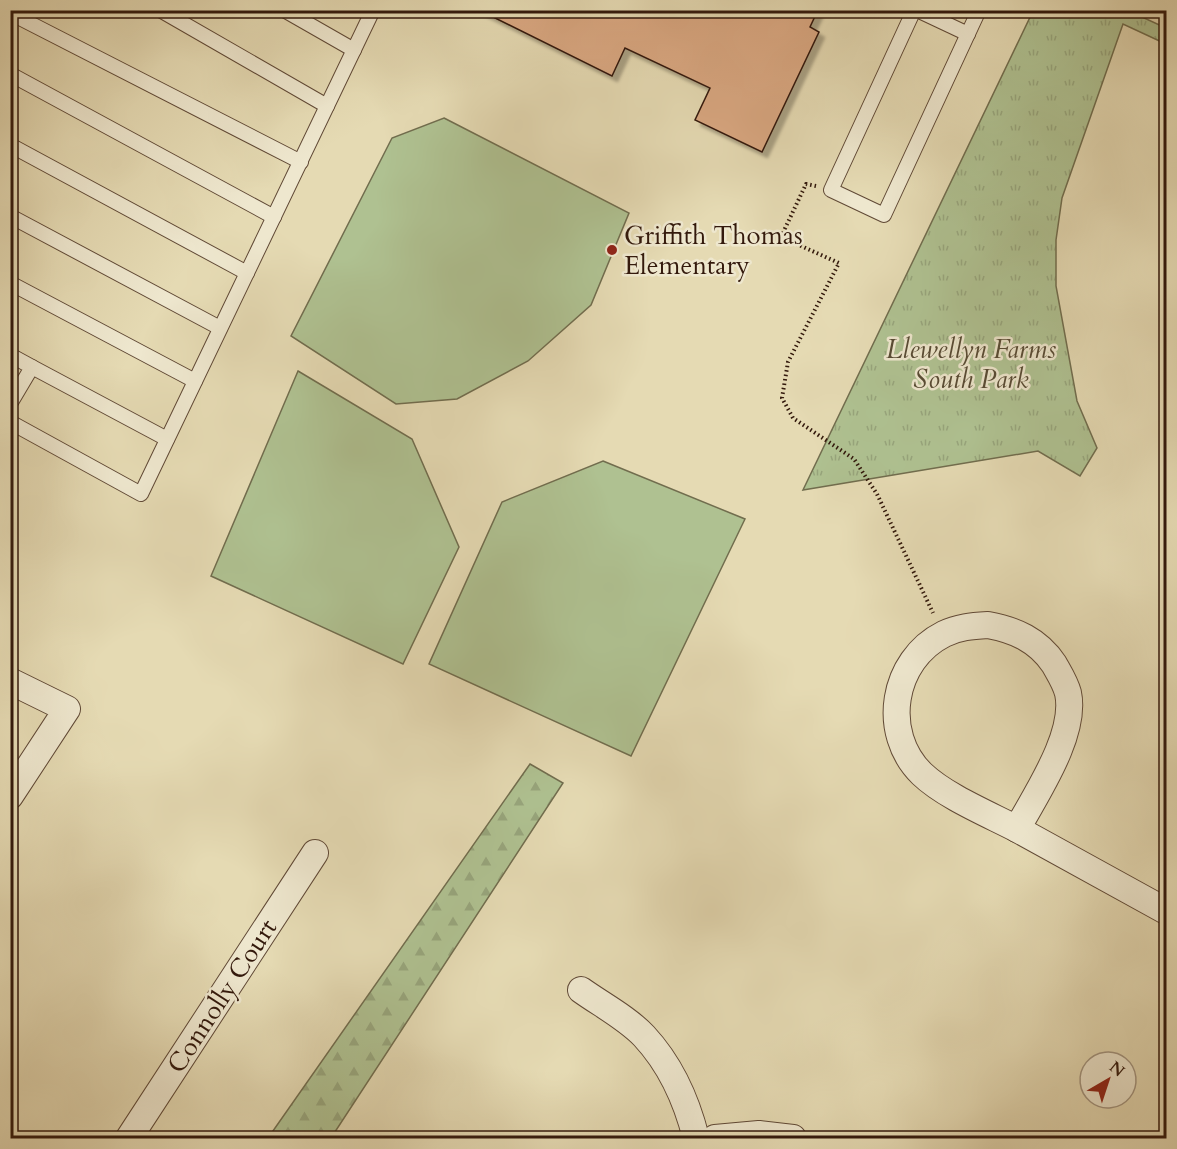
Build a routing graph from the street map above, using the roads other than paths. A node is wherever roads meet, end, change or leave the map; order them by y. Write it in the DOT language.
graph roads {
  1 [pos="159,10"];
  2 [pos="284,10"];
  3 [pos="373,10"];
  4 [pos="915,10"];
  5 [pos="979,10"];
  6 [pos="10,13"];
  7 [pos="968,34"];
  8 [pos="354,50"];
  9 [pos="10,74"];
  10 [pos="327,106"];
  11 [pos="10,145"];
  12 [pos="301,162"];
  13 [pos="10,216"];
  14 [pos="274,217"];
  15 [pos="247,273"];
  16 [pos="10,283"];
  17 [pos="220,328"];
  18 [pos="10,355"];
  19 [pos="32,367"];
  20 [pos="195,381"];
  21 [pos="10,404"];
  22 [pos="10,422"];
  23 [pos="167,439"];
  24 [pos="10,681"];
  25 [pos="10,796"];
  26 [pos="1017,829"];
  27 [pos="315,853"];
  28 [pos="1167,911"];
  29 [pos="581,990"];
  30 [pos="129,1138"];
  31 [pos="696,1138"];
  32 [pos="715,1138"];
  33 [pos="793,1138"];
  1 -- 10 [label="lane"];
  2 -- 8 [label="lane"];
  3 -- 8 [label="lane"];
  4 -- 7 [label="lane"];
  4 -- 7 [label="lane"];
  5 -- 7 [label="lane"];
  6 -- 12 [label="lane"];
  8 -- 10 [label="lane"];
  9 -- 14 [label="lane"];
  10 -- 12 [label="lane"];
  11 -- 15 [label="lane"];
  12 -- 14 [label="lane"];
  13 -- 17 [label="lane"];
  14 -- 15 [label="lane"];
  15 -- 17 [label="lane"];
  16 -- 20 [label="lane"];
  17 -- 20 [label="lane"];
  18 -- 19 [label="lane"];
  19 -- 21 [label="lane"];
  19 -- 23 [label="lane"];
  20 -- 23 [label="lane"];
  22 -- 23 [label="lane"];
  24 -- 25 [label="street"];
  26 -- 26 [label="street"];
  26 -- 28 [label="street"];
  27 -- 30 [label="street, Connolly Court"];
  29 -- 31 [label="street"];
  32 -- 33 [label="street"];
}
